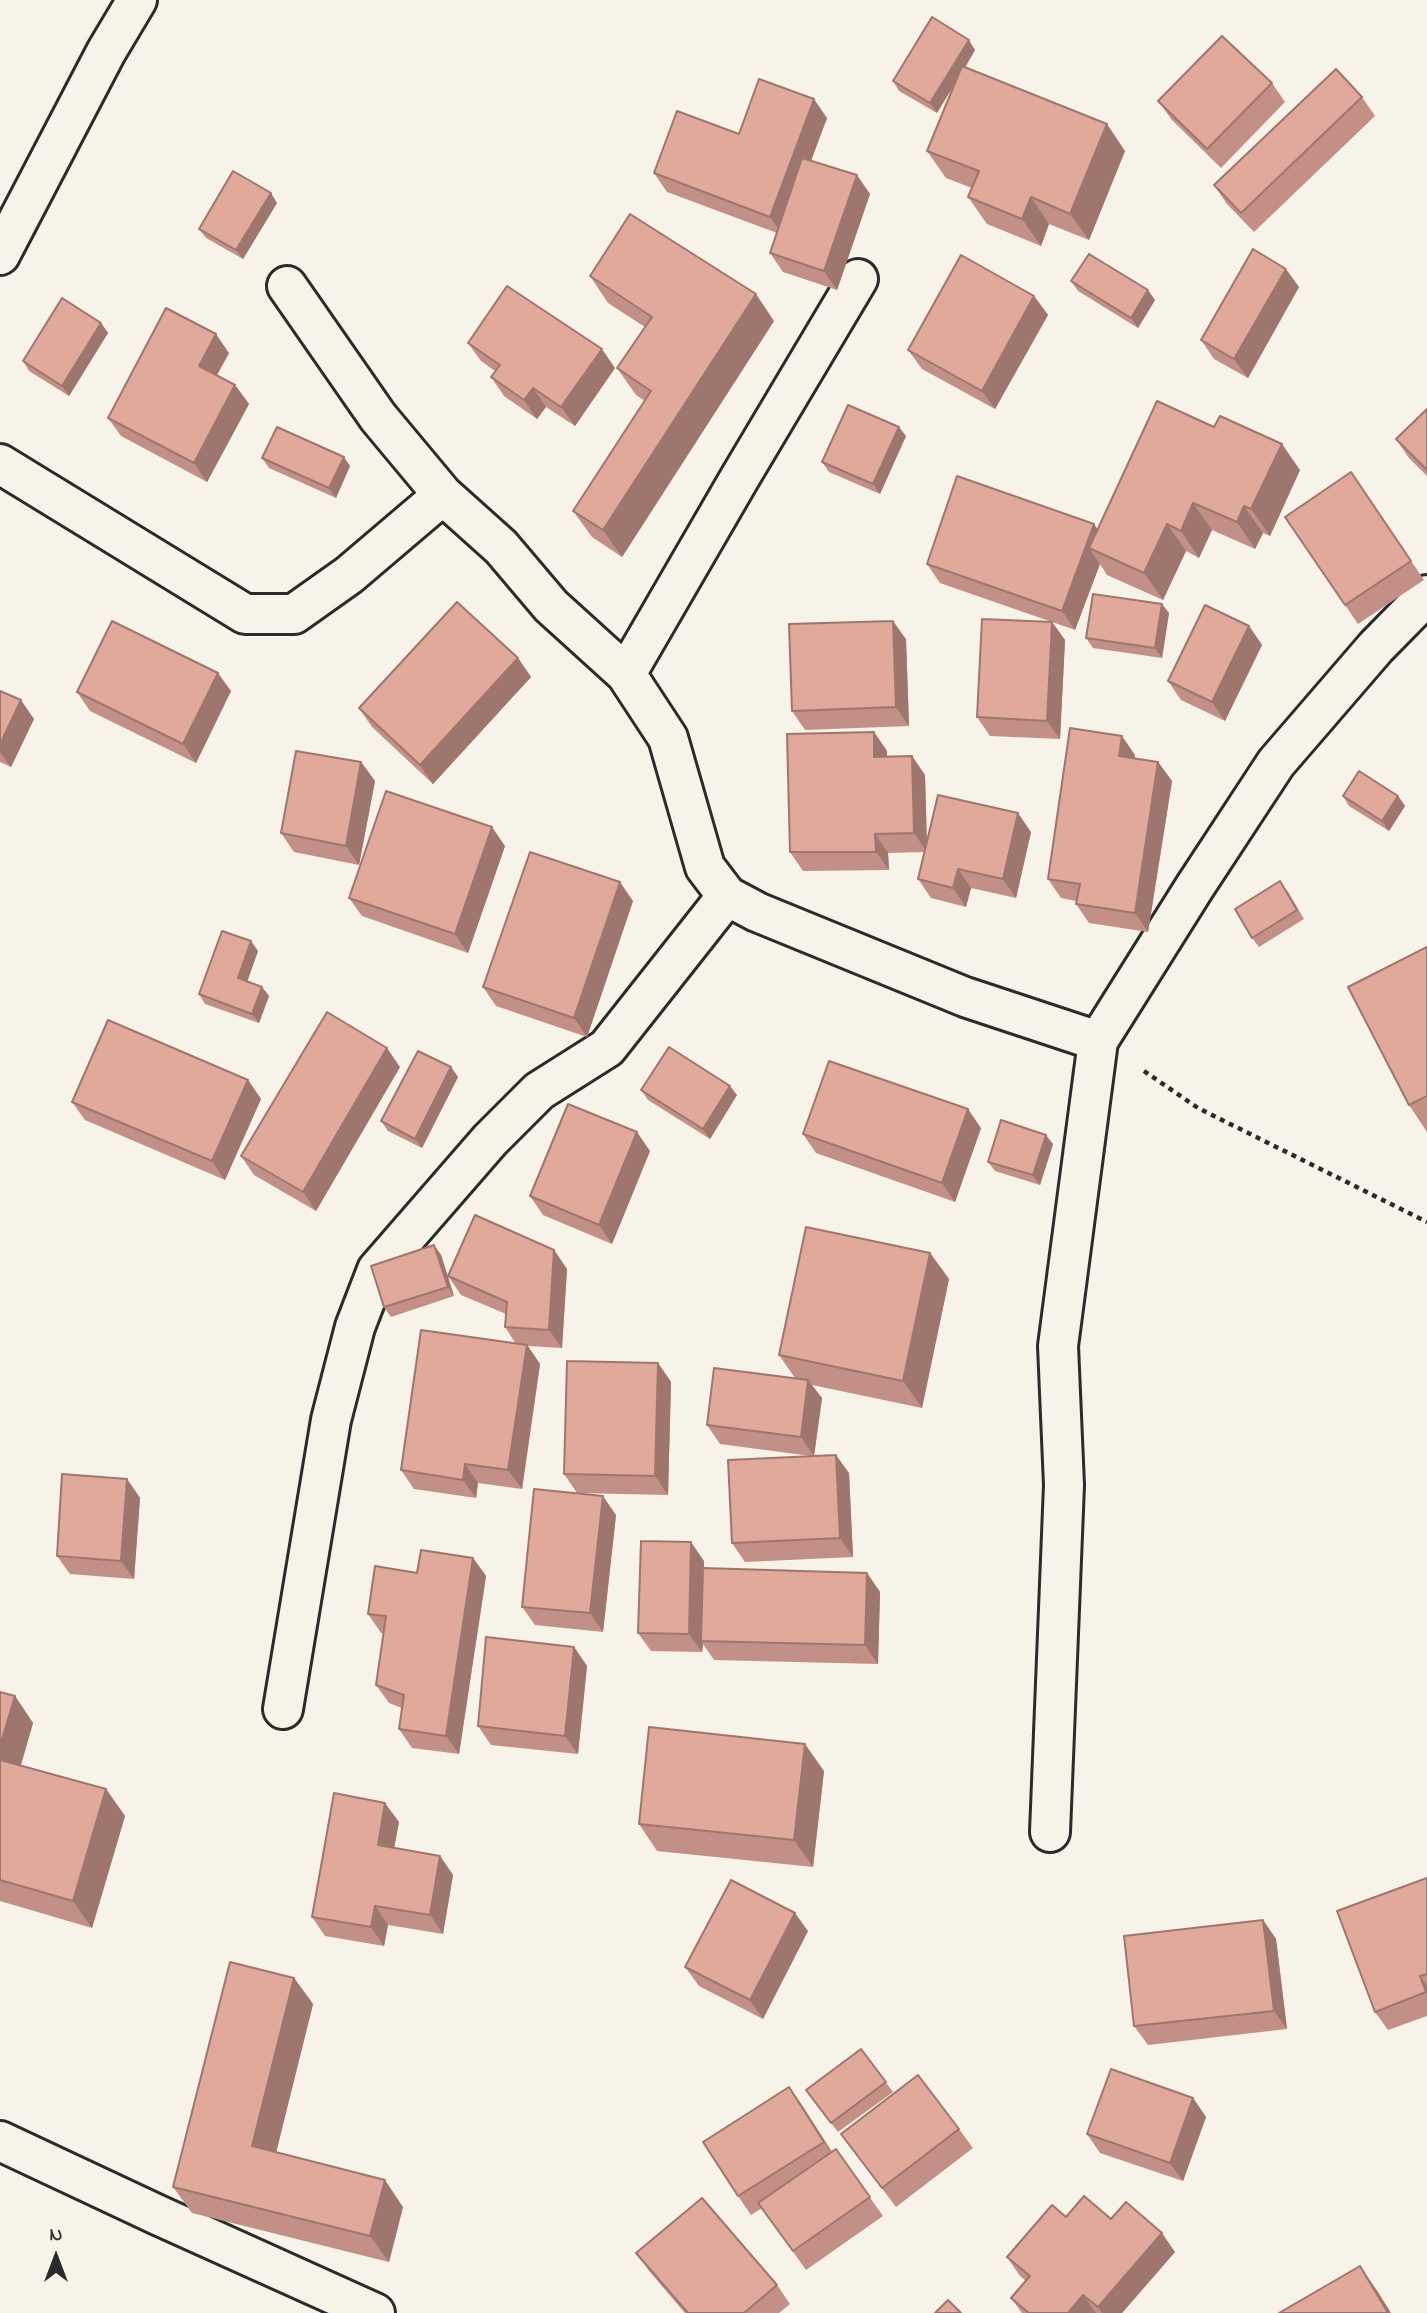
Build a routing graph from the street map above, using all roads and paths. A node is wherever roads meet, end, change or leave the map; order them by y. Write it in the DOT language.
graph roads {
  1 [pos="136,0"];
  2 [pos="0,255"];
  3 [pos="858,279"];
  4 [pos="287,286"];
  5 [pos="0,464"];
  6 [pos="443,495"];
  7 [pos="1427,596"];
  8 [pos="626,674"];
  9 [pos="727,896"];
  10 [pos="1098,1041"];
  11 [pos="1427,1222"];
  12 [pos="283,1709"];
  13 [pos="1050,1832"];
  14 [pos="0,2141"];
  15 [pos="375,2313"];
  1 -- 2 [label="street"];
  3 -- 8 [label="street"];
  4 -- 6 [label="street"];
  5 -- 6 [label="street"];
  6 -- 8 [label="street"];
  7 -- 10 [label="street"];
  8 -- 9 [label="street"];
  9 -- 10 [label="street"];
  9 -- 12 [label="street"];
  10 -- 11 [label="path"];
  10 -- 13 [label="street"];
  14 -- 15 [label="street"];
}
